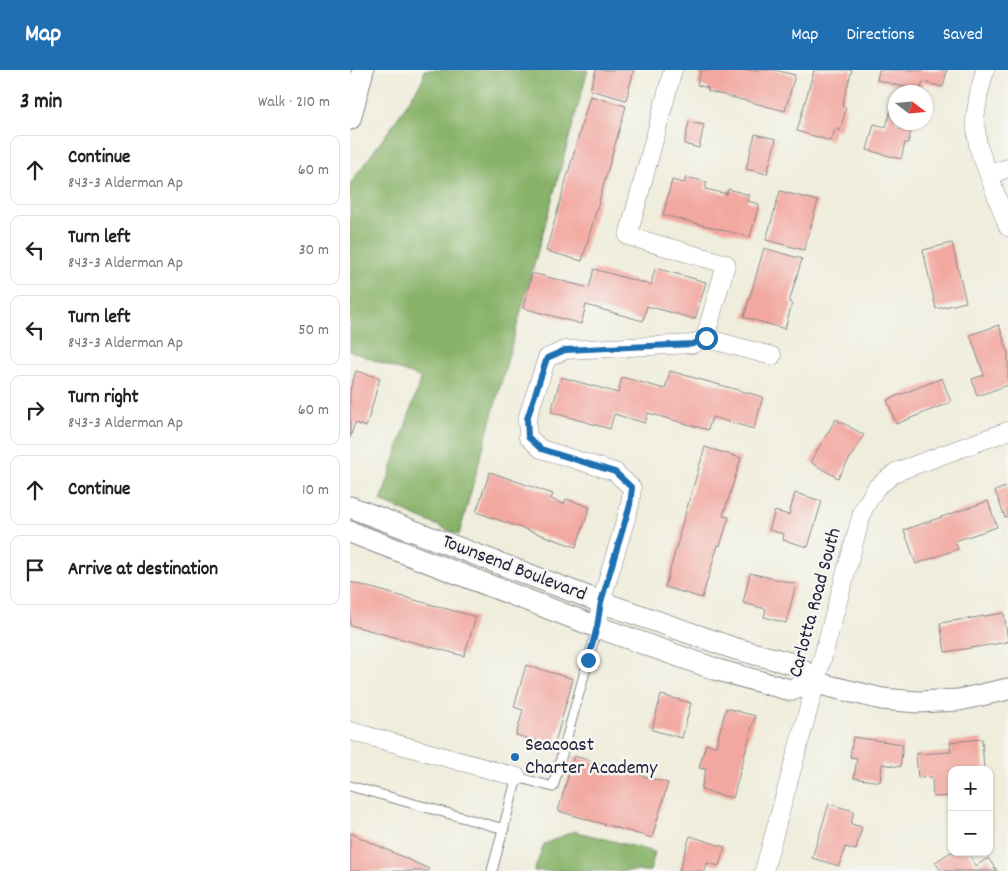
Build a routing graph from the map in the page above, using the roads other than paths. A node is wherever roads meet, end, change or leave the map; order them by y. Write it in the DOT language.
graph roads {
  1 [pos="364,70"];
  2 [pos="673,70"];
  3 [pos="985,70"];
  4 [pos="350,119"];
  5 [pos="1008,168"];
  6 [pos="989,175"];
  7 [pos="1008,227"];
  8 [pos="706,338"];
  9 [pos="772,356"];
  10 [pos="1008,431"];
  11 [pos="350,507"];
  12 [pos="350,532"];
  13 [pos="601,602"];
  14 [pos="597,627"];
  15 [pos="816,684"];
  16 [pos="1008,689"];
  17 [pos="350,731"];
  18 [pos="517,777"];
  19 [pos="350,786"];
  20 [pos="504,829"];
  21 [pos="492,871"];
  22 [pos="764,871"];
  1 -- 4 [label="street"];
  2 -- 8 [label="street"];
  3 -- 6 [label="street"];
  5 -- 6 [label="street"];
  6 -- 7 [label="street"];
  8 -- 9 [label="street"];
  8 -- 13 [label="street"];
  10 -- 15 [label="street, Carlotta Road South"];
  11 -- 13 [label="street, Townsend Boulevard"];
  12 -- 14 [label="street, Townsend Boulevard"];
  13 -- 14 [label="street"];
  13 -- 15 [label="street, Townsend Boulevard"];
  14 -- 15 [label="street, Townsend Boulevard"];
  14 -- 18 [label="lane"];
  15 -- 16 [label="street, Townsend Boulevard"];
  15 -- 22 [label="street, Carlotta Road South"];
  17 -- 18 [label="street"];
  18 -- 20 [label="lane"];
  19 -- 20 [label="lane"];
  20 -- 21 [label="lane"];
}
